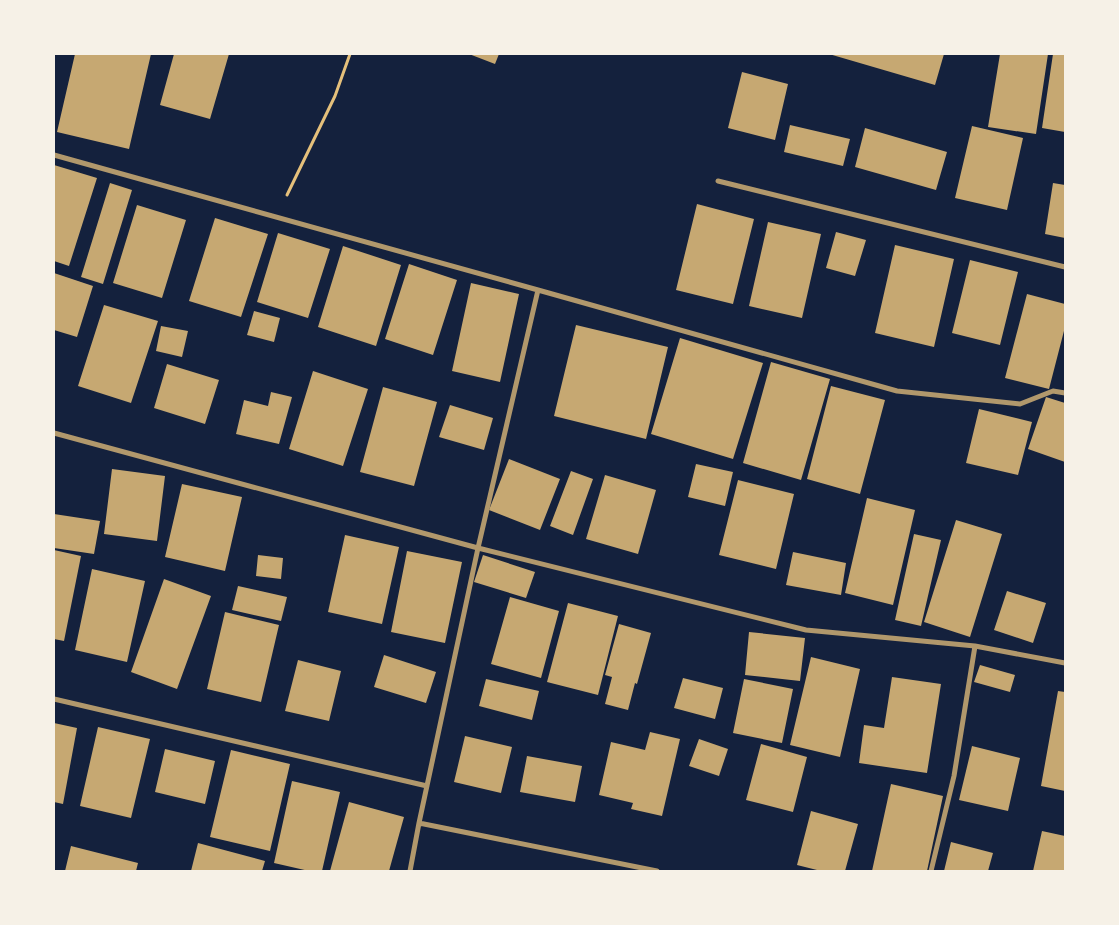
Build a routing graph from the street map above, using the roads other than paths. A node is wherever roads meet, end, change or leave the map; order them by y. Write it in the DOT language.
graph roads {
  1 [pos="54,155"];
  2 [pos="718,181"];
  3 [pos="1065,267"];
  4 [pos="538,290"];
  5 [pos="1065,393"];
  6 [pos="54,433"];
  7 [pos="478,548"];
  8 [pos="975,646"];
  9 [pos="1065,662"];
  10 [pos="54,699"];
  11 [pos="427,786"];
  12 [pos="419,822"];
  13 [pos="410,871"];
  14 [pos="657,871"];
  15 [pos="932,871"];
  1 -- 4 [label="street"];
  2 -- 3 [label="street"];
  4 -- 5 [label="street"];
  4 -- 7 [label="street"];
  6 -- 7 [label="street"];
  7 -- 8 [label="street"];
  7 -- 11 [label="street"];
  8 -- 9 [label="street"];
  8 -- 15 [label="street"];
  10 -- 11 [label="street"];
  11 -- 12 [label="street"];
  12 -- 13 [label="street"];
  12 -- 14 [label="street"];
}
